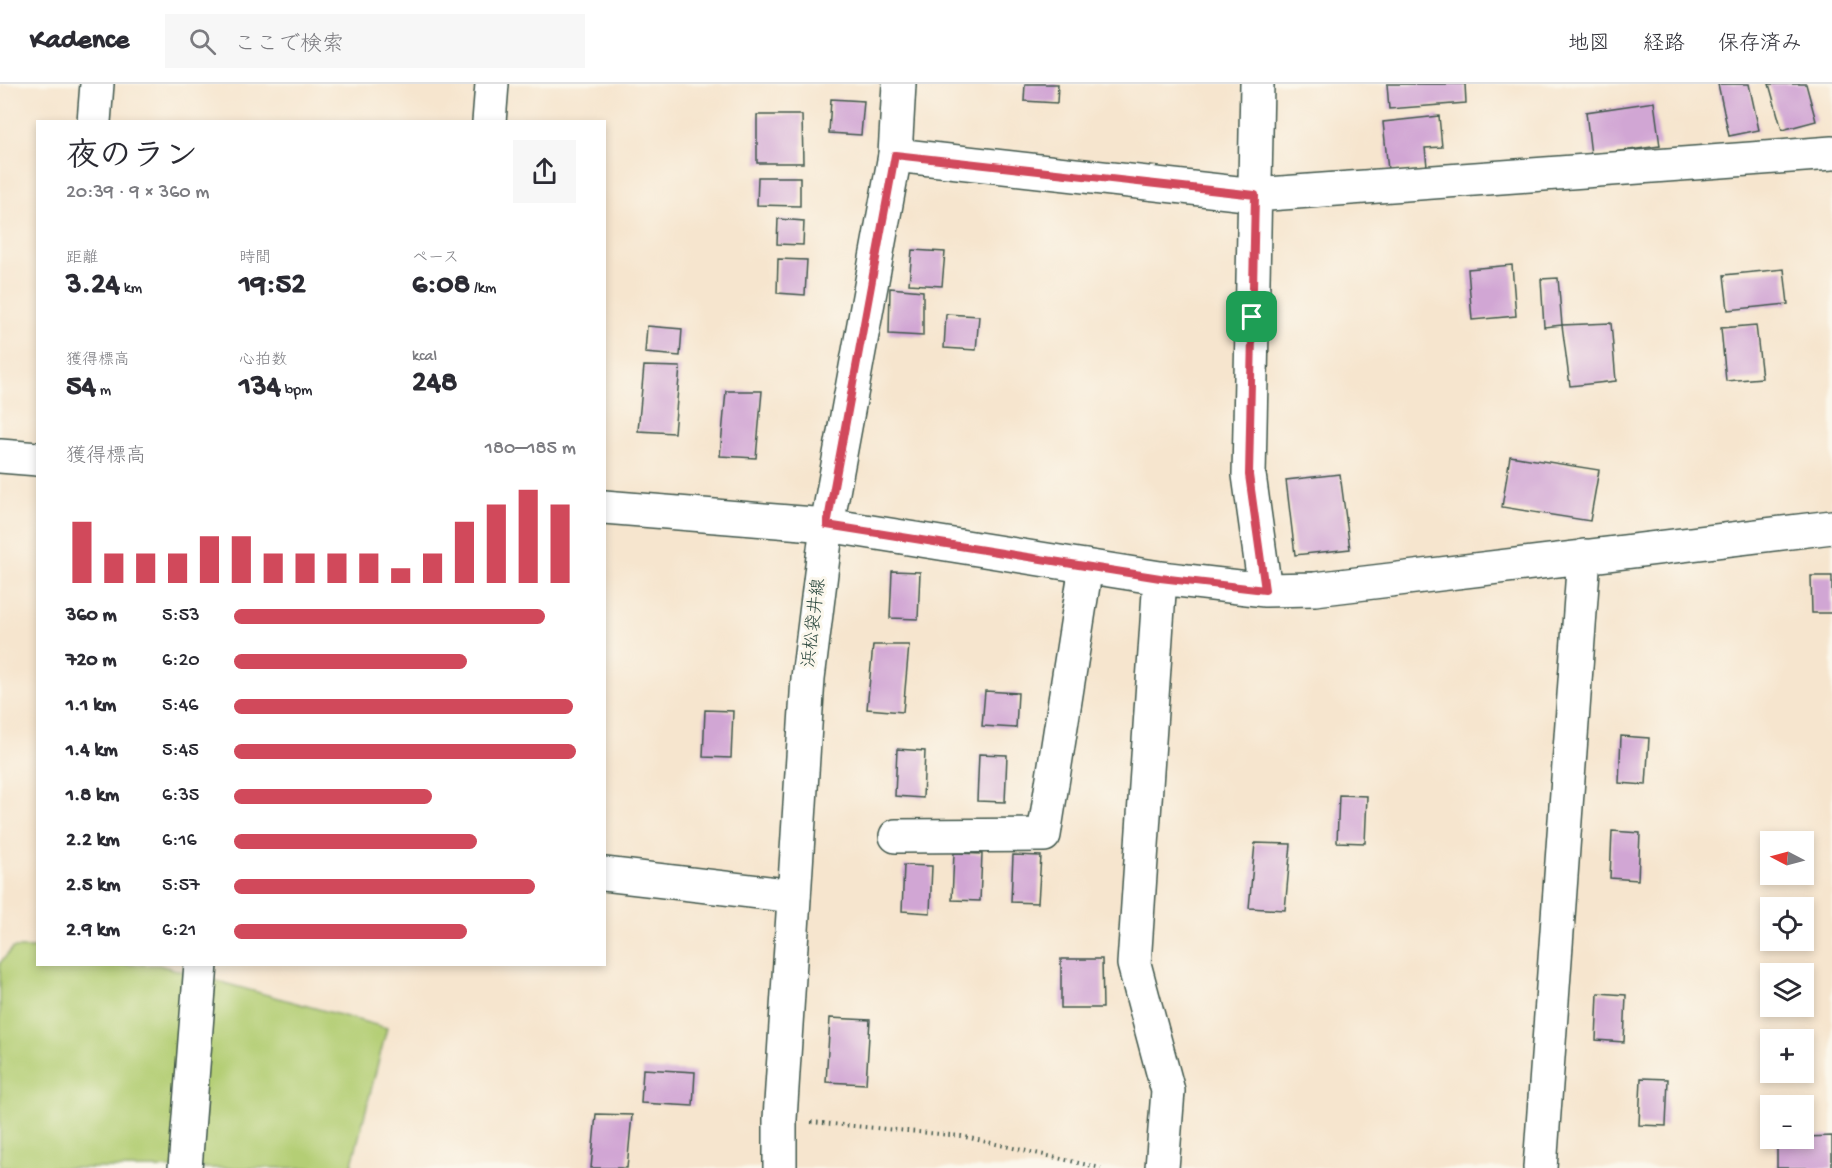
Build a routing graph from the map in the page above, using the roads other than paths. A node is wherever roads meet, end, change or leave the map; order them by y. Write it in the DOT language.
graph roads {
  1 [pos="97,84"];
  2 [pos="492,84"];
  3 [pos="899,84"];
  4 [pos="1257,84"];
  5 [pos="94,120"];
  6 [pos="489,120"];
  7 [pos="1832,153"];
  8 [pos="895,155"];
  9 [pos="1255,195"];
  10 [pos="0,456"];
  11 [pos="36,459"];
  12 [pos="606,507"];
  13 [pos="827,525"];
  14 [pos="1832,527"];
  15 [pos="1584,556"];
  16 [pos="1086,566"];
  17 [pos="1160,578"];
  18 [pos="1265,590"];
  19 [pos="896,836"];
  20 [pos="606,874"];
  21 [pos="794,896"];
  22 [pos="201,966"];
  23 [pos="185,1168"];
  24 [pos="780,1168"];
  25 [pos="1162,1168"];
  26 [pos="1540,1168"];
  1 -- 5 [label="street"];
  2 -- 6 [label="street"];
  3 -- 8 [label="street, 浜松袋井線"];
  4 -- 9 [label="street"];
  7 -- 9 [label="street"];
  8 -- 9 [label="street"];
  8 -- 13 [label="street, 浜松袋井線"];
  9 -- 18 [label="street"];
  10 -- 11 [label="street"];
  12 -- 13 [label="street"];
  13 -- 16 [label="street"];
  13 -- 21 [label="street, 浜松袋井線"];
  14 -- 15 [label="street"];
  15 -- 18 [label="street"];
  15 -- 26 [label="street"];
  16 -- 17 [label="street"];
  16 -- 19 [label="street"];
  17 -- 18 [label="street"];
  17 -- 25 [label="street"];
  20 -- 21 [label="street"];
  21 -- 24 [label="street, 浜松袋井線"];
  22 -- 23 [label="street"];
}
